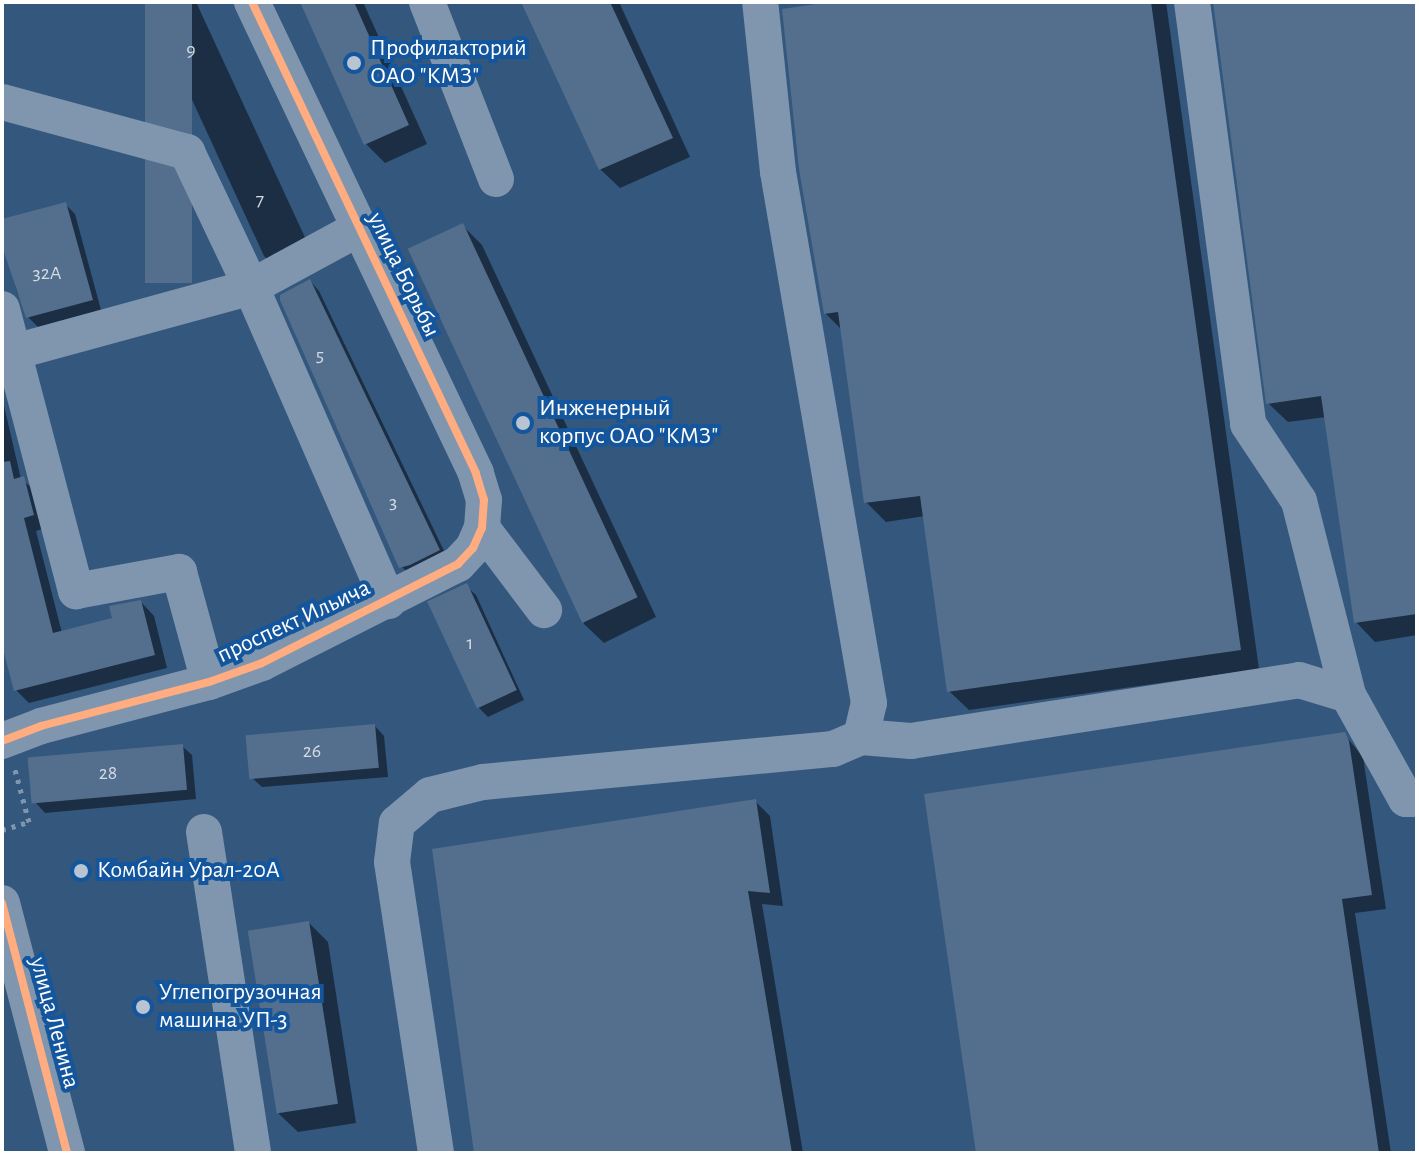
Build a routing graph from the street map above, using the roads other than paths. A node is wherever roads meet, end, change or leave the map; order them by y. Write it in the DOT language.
graph roads {
  1 [pos="252,2"];
  2 [pos="427,2"];
  3 [pos="760,2"];
  4 [pos="1192,2"];
  5 [pos="2,102"];
  6 [pos="496,179"];
  7 [pos="358,229"];
  8 [pos="251,287"];
  9 [pos="2,309"];
  10 [pos="14,352"];
  11 [pos="482,528"];
  12 [pos="388,601"];
  13 [pos="544,610"];
  14 [pos="209,682"];
  15 [pos="1348,695"];
  16 [pos="861,737"];
  17 [pos="4,740"];
  18 [pos="1417,799"];
  19 [pos="204,832"];
  20 [pos="2,903"];
  21 [pos="67,1153"];
  22 [pos="253,1153"];
  23 [pos="436,1153"];
  1 -- 7 [label="street, улица Борьбы"];
  2 -- 6 [label="street"];
  3 -- 16 [label="street"];
  4 -- 15 [label="street"];
  5 -- 8 [label="street"];
  7 -- 8 [label="street"];
  7 -- 11 [label="street, улица Борьбы"];
  8 -- 10 [label="street"];
  8 -- 12 [label="street"];
  9 -- 10 [label="street"];
  10 -- 14 [label="street"];
  11 -- 12 [label="street, проспект Ильича"];
  11 -- 13 [label="street"];
  12 -- 14 [label="street, проспект Ильича"];
  14 -- 17 [label="street, проспект Ильича"];
  15 -- 16 [label="street"];
  15 -- 18 [label="street"];
  16 -- 23 [label="street"];
  19 -- 22 [label="street"];
  20 -- 21 [label="street, улица Ленина"];
}
